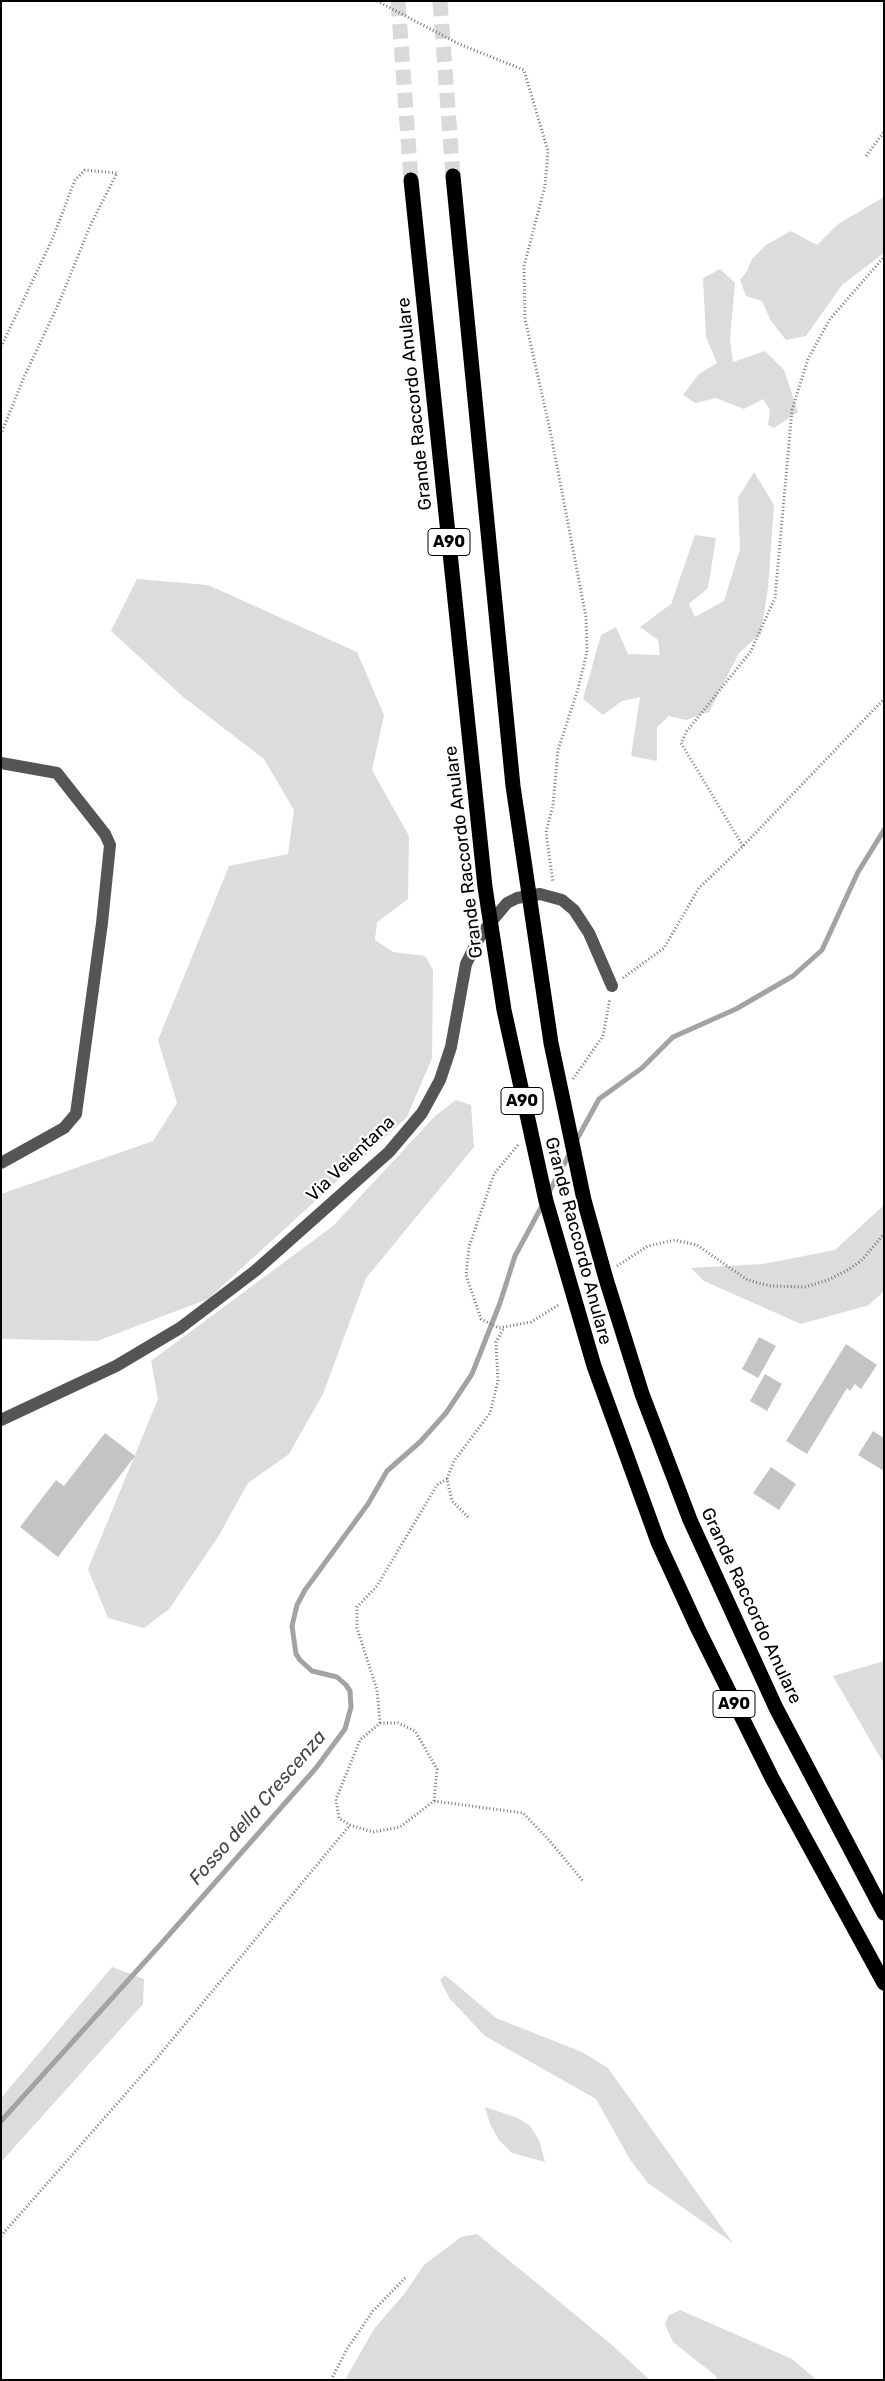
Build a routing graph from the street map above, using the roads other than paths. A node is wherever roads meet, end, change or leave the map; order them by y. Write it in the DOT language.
graph roads {
  1 [pos="452,176"];
  2 [pos="411,180"];
  3 [pos="1,763"];
  4 [pos="612,986"];
  5 [pos="1,1163"];
  6 [pos="1,1420"];
  7 [pos="884,1913"];
  8 [pos="884,1983"];
  1 -- 7 [label="highway, Grande Raccordo Anulare / A90"];
  2 -- 8 [label="highway, Grande Raccordo Anulare / A90"];
  3 -- 5 [label="street"];
  4 -- 6 [label="street, Via Veientana"];
}
